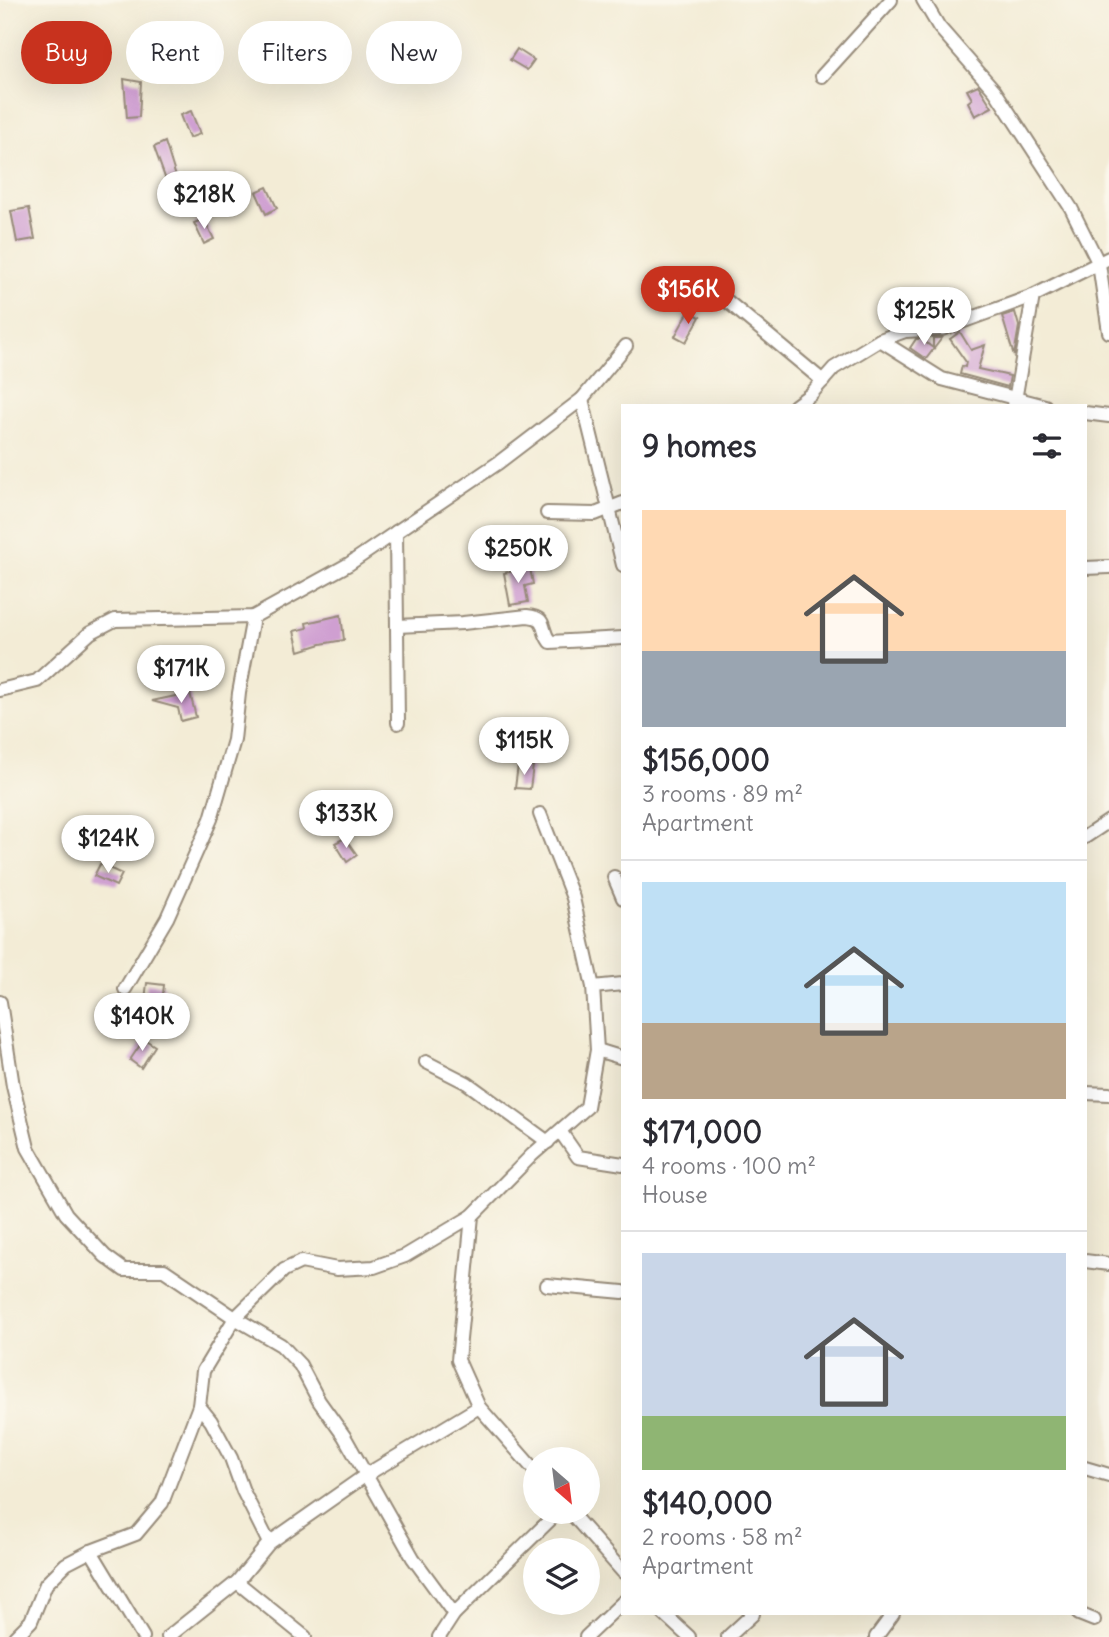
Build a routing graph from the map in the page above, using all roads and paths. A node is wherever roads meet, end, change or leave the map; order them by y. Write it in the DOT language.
graph roads {
  1 [pos="891,0"];
  2 [pos="923,0"];
  3 [pos="822,76"];
  4 [pos="1104,261"];
  5 [pos="703,281"];
  6 [pos="1033,296"];
  7 [pos="1109,332"];
  8 [pos="880,340"];
  9 [pos="626,346"];
  10 [pos="823,381"];
  11 [pos="582,399"];
  12 [pos="1015,402"];
  13 [pos="801,404"];
  14 [pos="1087,414"];
  15 [pos="1109,416"];
  16 [pos="621,504"];
  17 [pos="609,508"];
  18 [pos="547,513"];
  19 [pos="396,532"];
  20 [pos="621,557"];
  21 [pos="1109,567"];
  22 [pos="1087,568"];
  23 [pos="253,617"];
  24 [pos="397,626"];
  25 [pos="621,638"];
  26 [pos="0,690"];
  27 [pos="398,723"];
  28 [pos="540,814"];
  29 [pos="1109,821"];
  30 [pos="1087,836"];
  31 [pos="614,877"];
  32 [pos="621,893"];
  33 [pos="621,984"];
  34 [pos="593,987"];
  35 [pos="125,989"];
  36 [pos="0,1002"];
  37 [pos="597,1050"];
  38 [pos="621,1057"];
  39 [pos="426,1062"];
  40 [pos="1087,1093"];
  41 [pos="1109,1094"];
  42 [pos="560,1131"];
  43 [pos="548,1142"];
  44 [pos="621,1164"];
  45 [pos="472,1216"];
  46 [pos="1087,1261"];
  47 [pos="1109,1264"];
  48 [pos="547,1285"];
  49 [pos="621,1292"];
  50 [pos="235,1318"];
  51 [pos="198,1406"];
  52 [pos="478,1407"];
  53 [pos="523,1457"];
  54 [pos="1087,1469"];
  55 [pos="366,1475"];
  56 [pos="1109,1475"];
  57 [pos="546,1524"];
  58 [pos="581,1524"];
  59 [pos="269,1543"];
  60 [pos="91,1551"];
  61 [pos="621,1570"];
  62 [pos="237,1582"];
  63 [pos="621,1604"];
  64 [pos="454,1614"];
  65 [pos="665,1615"];
  66 [pos="752,1615"];
  67 [pos="892,1615"];
  68 [pos="1082,1615"];
  69 [pos="1094,1620"];
  70 [pos="15,1637"];
  71 [pos="143,1637"];
  72 [pos="168,1637"];
  73 [pos="305,1637"];
  74 [pos="439,1637"];
  75 [pos="586,1637"];
  76 [pos="689,1637"];
  77 [pos="728,1637"];
  78 [pos="876,1637"];
  1 -- 3 [label="street"];
  2 -- 4 [label="street"];
  4 -- 6 [label="street"];
  4 -- 7 [label="street"];
  5 -- 10 [label="street"];
  6 -- 8 [label="street"];
  6 -- 12 [label="street"];
  8 -- 10 [label="street"];
  8 -- 12 [label="street"];
  9 -- 11 [label="street"];
  10 -- 13 [label="street"];
  11 -- 17 [label="street"];
  11 -- 19 [label="street"];
  14 -- 15 [label="street"];
  16 -- 17 [label="street"];
  17 -- 18 [label="street"];
  17 -- 20 [label="street"];
  19 -- 23 [label="street"];
  19 -- 24 [label="street"];
  21 -- 22 [label="street"];
  23 -- 26 [label="street"];
  23 -- 35 [label="street"];
  24 -- 25 [label="street"];
  24 -- 27 [label="street"];
  28 -- 34 [label="street"];
  29 -- 30 [label="street"];
  31 -- 32 [label="street"];
  33 -- 34 [label="street"];
  34 -- 37 [label="street"];
  36 -- 50 [label="street"];
  37 -- 38 [label="street"];
  37 -- 42 [label="street"];
  39 -- 43 [label="street"];
  40 -- 41 [label="street"];
  42 -- 43 [label="street"];
  42 -- 44 [label="street"];
  43 -- 45 [label="street"];
  45 -- 50 [label="street"];
  45 -- 52 [label="street"];
  46 -- 47 [label="street"];
  48 -- 49 [label="street"];
  50 -- 51 [label="street"];
  50 -- 55 [label="street"];
  51 -- 59 [label="street"];
  51 -- 60 [label="street"];
  52 -- 53 [label="street"];
  52 -- 55 [label="street"];
  54 -- 56 [label="street"];
  55 -- 59 [label="street"];
  55 -- 64 [label="street"];
  57 -- 64 [label="street"];
  58 -- 61 [label="street"];
  59 -- 62 [label="street"];
  60 -- 70 [label="street"];
  60 -- 71 [label="street"];
  62 -- 72 [label="street"];
  62 -- 73 [label="street"];
  63 -- 75 [label="street"];
  64 -- 74 [label="street"];
  65 -- 76 [label="street"];
  66 -- 77 [label="street"];
  67 -- 78 [label="street"];
  68 -- 69 [label="street"];
}
